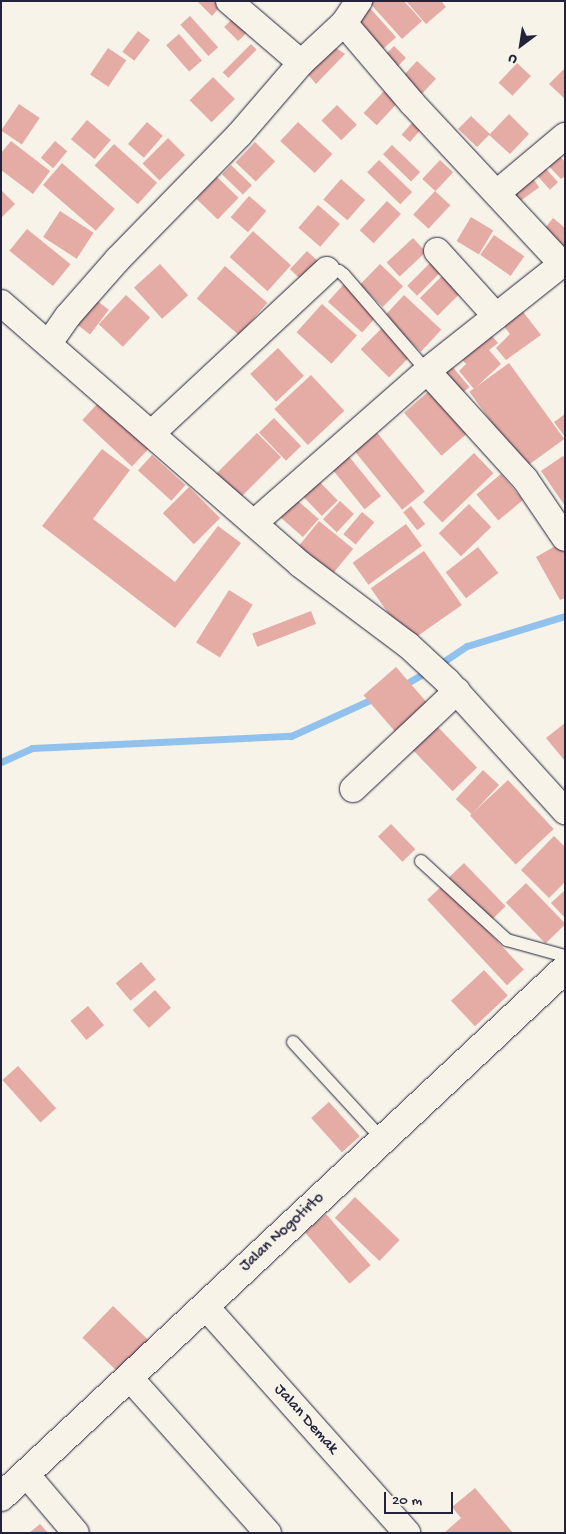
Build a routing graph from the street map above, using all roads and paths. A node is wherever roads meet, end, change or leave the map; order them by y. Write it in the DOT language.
graph roads {
  1 [pos="229,1"];
  2 [pos="359,1"];
  3 [pos="344,23"];
  4 [pos="301,63"];
  5 [pos="565,136"];
  6 [pos="497,193"];
  7 [pos="437,251"];
  8 [pos="564,265"];
  9 [pos="327,270"];
  10 [pos="1,303"];
  11 [pos="496,316"];
  12 [pos="49,343"];
  13 [pos="427,370"];
  14 [pos="152,433"];
  15 [pos="254,523"];
  16 [pos="565,538"];
  17 [pos="452,686"];
  18 [pos="353,789"];
  19 [pos="565,811"];
  20 [pos="421,861"];
  21 [pos="565,956"];
  22 [pos="565,970"];
  23 [pos="293,1042"];
  24 [pos="382,1140"];
  25 [pos="205,1306"];
  26 [pos="129,1377"];
  27 [pos="26,1474"];
  28 [pos="1,1497"];
  29 [pos="76,1533"];
  30 [pos="268,1533"];
  31 [pos="407,1533"];
  1 -- 4 [label="street"];
  2 -- 3 [label="street"];
  3 -- 4 [label="street"];
  3 -- 6 [label="street"];
  4 -- 12 [label="street"];
  5 -- 6 [label="street"];
  6 -- 8 [label="street"];
  7 -- 11 [label="street"];
  8 -- 11 [label="street"];
  9 -- 13 [label="lane"];
  9 -- 14 [label="street"];
  10 -- 12 [label="street"];
  11 -- 13 [label="street"];
  12 -- 14 [label="street"];
  13 -- 15 [label="street"];
  13 -- 16 [label="street"];
  14 -- 15 [label="street"];
  15 -- 17 [label="street"];
  17 -- 18 [label="street"];
  17 -- 19 [label="street"];
  20 -- 21 [label="lane"];
  22 -- 24 [label="street, Jalan Nogotirto"];
  23 -- 24 [label="lane"];
  24 -- 25 [label="street, Jalan Nogotirto"];
  25 -- 26 [label="street, Jalan Nogotirto"];
  25 -- 31 [label="street, Jalan Demak"];
  26 -- 27 [label="street, Jalan Nogotirto"];
  26 -- 30 [label="street"];
  27 -- 28 [label="street, Jalan Nogotirto"];
  27 -- 29 [label="street"];
}
